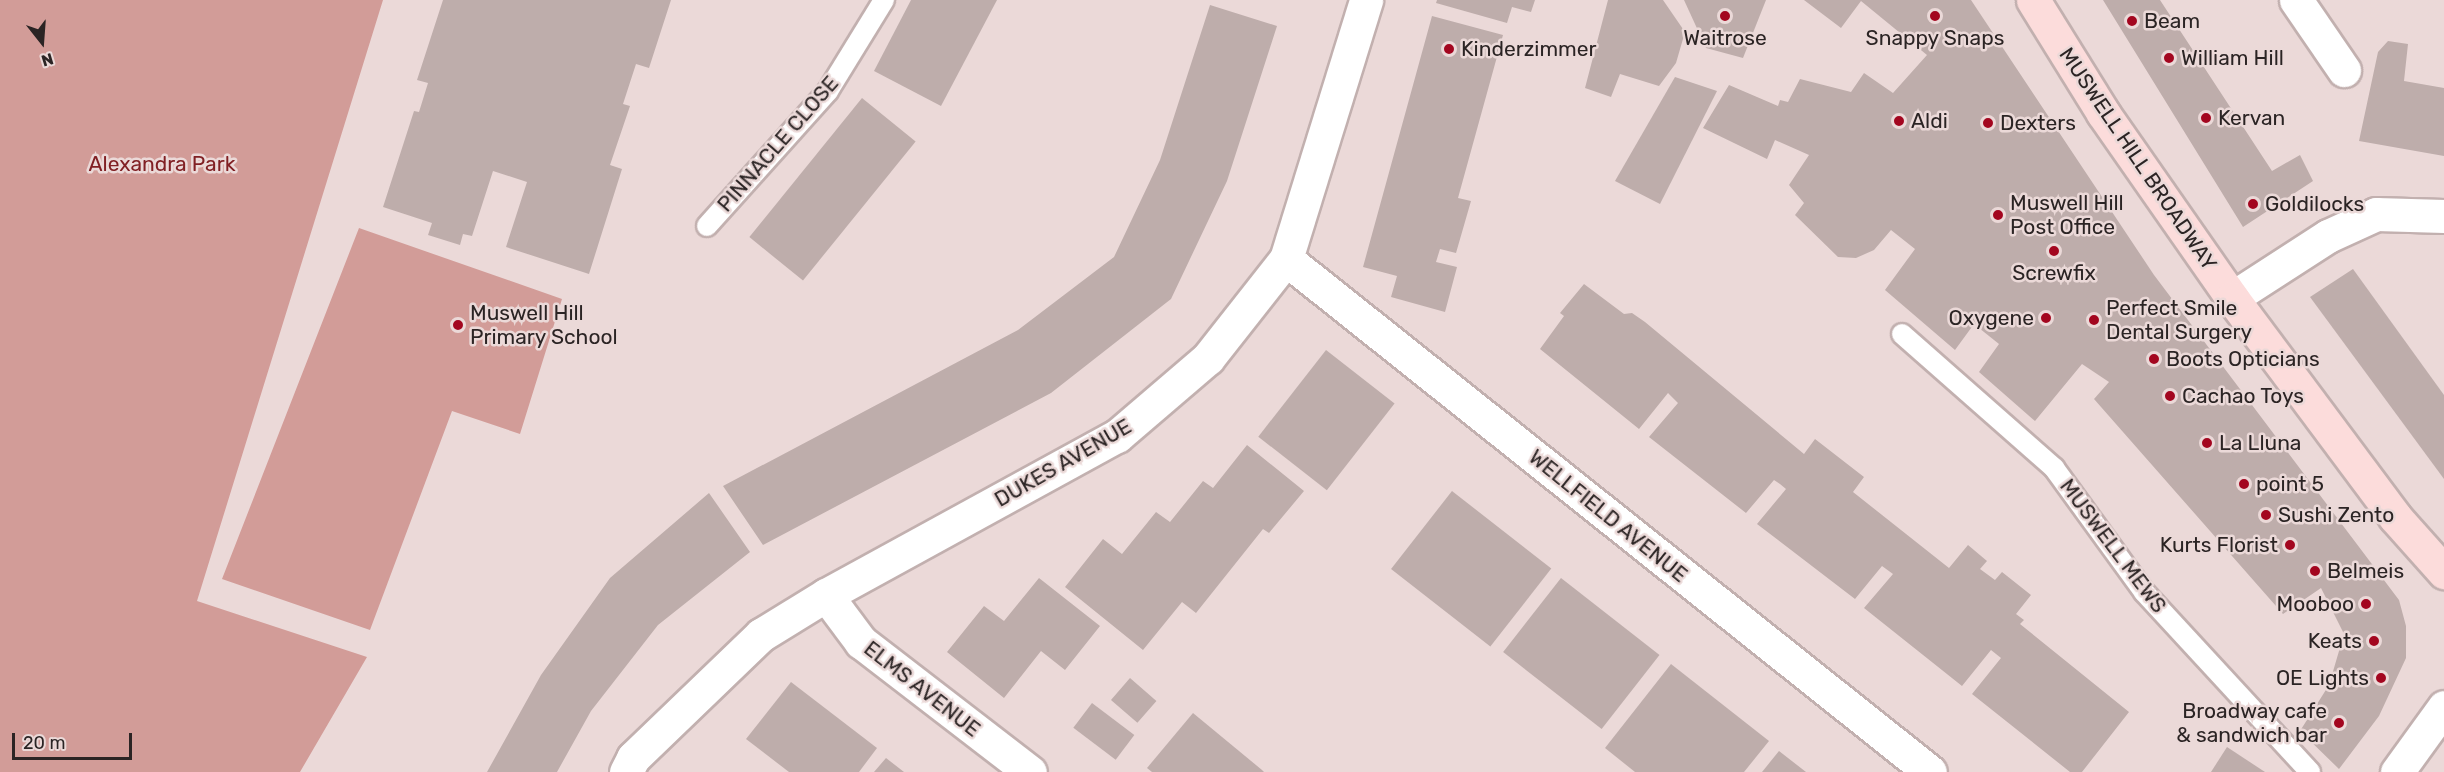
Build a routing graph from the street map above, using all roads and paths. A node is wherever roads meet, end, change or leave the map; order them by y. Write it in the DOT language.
graph roads {
  1 [pos="884,0"];
  2 [pos="1366,0"];
  3 [pos="2033,0"];
  4 [pos="2296,0"];
  5 [pos="2344,70"];
  6 [pos="2444,216"];
  7 [pos="707,226"];
  8 [pos="1286,260"];
  9 [pos="2232,298"];
  10 [pos="1902,334"];
  11 [pos="2444,572"];
  12 [pos="826,595"];
  13 [pos="2444,706"];
  14 [pos="626,772"];
  15 [pos="1030,772"];
  16 [pos="1930,772"];
  17 [pos="2310,772"];
  18 [pos="2397,772"];
  1 -- 7 [label="lane, PINNACLE CLOSE"];
  2 -- 8 [label="street, DUKES AVENUE"];
  3 -- 9 [label="main road, MUSWELL HILL BROADWAY"];
  4 -- 5 [label="street"];
  6 -- 9 [label="street"];
  8 -- 12 [label="street, DUKES AVENUE"];
  8 -- 16 [label="street, WELLFIELD AVENUE"];
  9 -- 11 [label="main road, MUSWELL HILL BROADWAY"];
  10 -- 17 [label="lane, MUSWELL MEWS"];
  12 -- 14 [label="street, DUKES AVENUE"];
  12 -- 15 [label="street, ELMS AVENUE"];
  13 -- 18 [label="street"];
}
